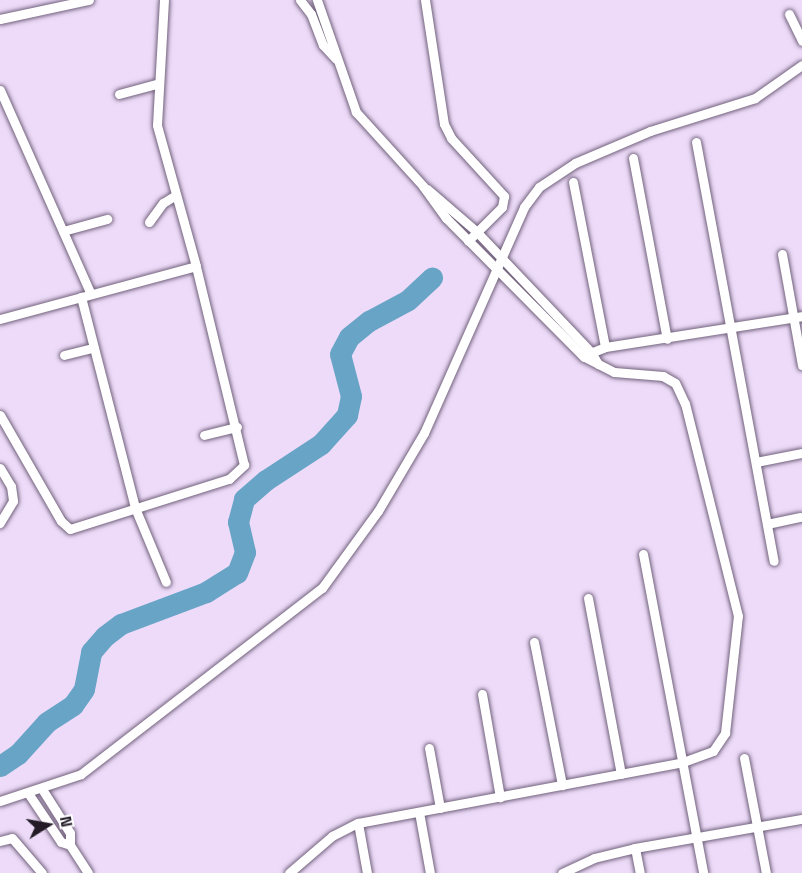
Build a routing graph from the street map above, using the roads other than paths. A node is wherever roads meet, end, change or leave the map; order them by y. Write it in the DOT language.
graph roads {
  1 [pos="89,0"];
  2 [pos="164,0"];
  3 [pos="300,0"];
  4 [pos="317,0"];
  5 [pos="425,0"];
  6 [pos="789,14"];
  7 [pos="0,19"];
  8 [pos="802,41"];
  9 [pos="336,59"];
  10 [pos="802,65"];
  11 [pos="158,84"];
  12 [pos="0,90"];
  13 [pos="119,94"];
  14 [pos="696,142"];
  15 [pos="633,158"];
  16 [pos="573,182"];
  17 [pos="423,186"];
  18 [pos="176,195"];
  19 [pos="107,219"];
  20 [pos="149,222"];
  21 [pos="63,231"];
  22 [pos="476,231"];
  23 [pos="468,241"];
  24 [pos="782,254"];
  25 [pos="501,258"];
  26 [pos="196,266"];
  27 [pos="497,270"];
  28 [pos="91,294"];
  29 [pos="81,297"];
  30 [pos="798,316"];
  31 [pos="0,319"];
  32 [pos="731,328"];
  33 [pos="667,339"];
  34 [pos="605,346"];
  35 [pos="93,348"];
  36 [pos="588,355"];
  37 [pos="64,356"];
  38 [pos="802,365"];
  39 [pos="0,415"];
  40 [pos="237,427"];
  41 [pos="204,435"];
  42 [pos="802,453"];
  43 [pos="756,462"];
  44 [pos="0,468"];
  45 [pos="135,508"];
  46 [pos="800,518"];
  47 [pos="0,523"];
  48 [pos="767,524"];
  49 [pos="643,554"];
  50 [pos="774,561"];
  51 [pos="166,582"];
  52 [pos="588,598"];
  53 [pos="534,642"];
  54 [pos="482,694"];
  55 [pos="429,748"];
  56 [pos="744,758"];
  57 [pos="683,762"];
  58 [pos="621,774"];
  59 [pos="562,785"];
  60 [pos="42,789"];
  61 [pos="28,793"];
  62 [pos="500,797"];
  63 [pos="0,801"];
  64 [pos="440,808"];
  65 [pos="419,812"];
  66 [pos="802,819"];
  67 [pos="358,823"];
  68 [pos="758,826"];
  69 [pos="696,837"];
  70 [pos="0,842"];
  71 [pos="70,844"];
  72 [pos="635,848"];
  73 [pos="302,868"];
  74 [pos="577,869"];
  75 [pos="42,873"];
  76 [pos="88,873"];
  77 [pos="289,873"];
  78 [pos="367,873"];
  79 [pos="430,873"];
  80 [pos="562,873"];
  81 [pos="640,873"];
  82 [pos="703,873"];
  83 [pos="766,873"];
  1 -- 7 [label="street"];
  2 -- 11 [label="street"];
  3 -- 9 [label="street"];
  4 -- 9 [label="street"];
  5 -- 22 [label="street"];
  6 -- 8 [label="street"];
  9 -- 17 [label="street"];
  10 -- 25 [label="street"];
  11 -- 13 [label="street"];
  11 -- 18 [label="street"];
  12 -- 21 [label="street"];
  14 -- 32 [label="street"];
  15 -- 33 [label="street"];
  16 -- 34 [label="street"];
  17 -- 22 [label="street"];
  17 -- 23 [label="street"];
  18 -- 20 [label="street"];
  18 -- 26 [label="street"];
  19 -- 21 [label="street"];
  21 -- 28 [label="street"];
  22 -- 23 [label="street"];
  22 -- 25 [label="street"];
  23 -- 27 [label="street"];
  24 -- 30 [label="street"];
  25 -- 27 [label="street"];
  25 -- 36 [label="street"];
  26 -- 28 [label="street"];
  26 -- 40 [label="street"];
  27 -- 36 [label="street"];
  27 -- 60 [label="street"];
  28 -- 29 [label="street"];
  29 -- 31 [label="street"];
  29 -- 35 [label="street"];
  30 -- 32 [label="street"];
  30 -- 38 [label="street"];
  32 -- 33 [label="street"];
  32 -- 43 [label="street"];
  33 -- 34 [label="street"];
  34 -- 36 [label="street"];
  35 -- 37 [label="street"];
  35 -- 45 [label="street"];
  36 -- 57 [label="street"];
  39 -- 45 [label="street"];
  40 -- 41 [label="street"];
  40 -- 45 [label="street"];
  42 -- 43 [label="street"];
  43 -- 48 [label="street"];
  44 -- 47 [label="street"];
  45 -- 51 [label="street"];
  46 -- 48 [label="street"];
  48 -- 50 [label="street"];
  49 -- 57 [label="street"];
  52 -- 58 [label="street"];
  53 -- 59 [label="street"];
  54 -- 62 [label="street"];
  55 -- 64 [label="street"];
  56 -- 68 [label="street"];
  57 -- 58 [label="street"];
  57 -- 69 [label="street"];
  58 -- 59 [label="street"];
  59 -- 62 [label="street"];
  60 -- 61 [label="street"];
  60 -- 71 [label="street"];
  61 -- 63 [label="street"];
  61 -- 71 [label="street"];
  62 -- 64 [label="street"];
  64 -- 65 [label="street"];
  65 -- 67 [label="street"];
  65 -- 79 [label="street"];
  66 -- 68 [label="street"];
  67 -- 73 [label="street"];
  67 -- 78 [label="street"];
  68 -- 69 [label="street"];
  68 -- 83 [label="street"];
  69 -- 72 [label="street"];
  69 -- 82 [label="street"];
  70 -- 75 [label="street"];
  71 -- 76 [label="street"];
  72 -- 74 [label="street"];
  72 -- 81 [label="street"];
  73 -- 77 [label="street"];
  74 -- 80 [label="street"];
}
